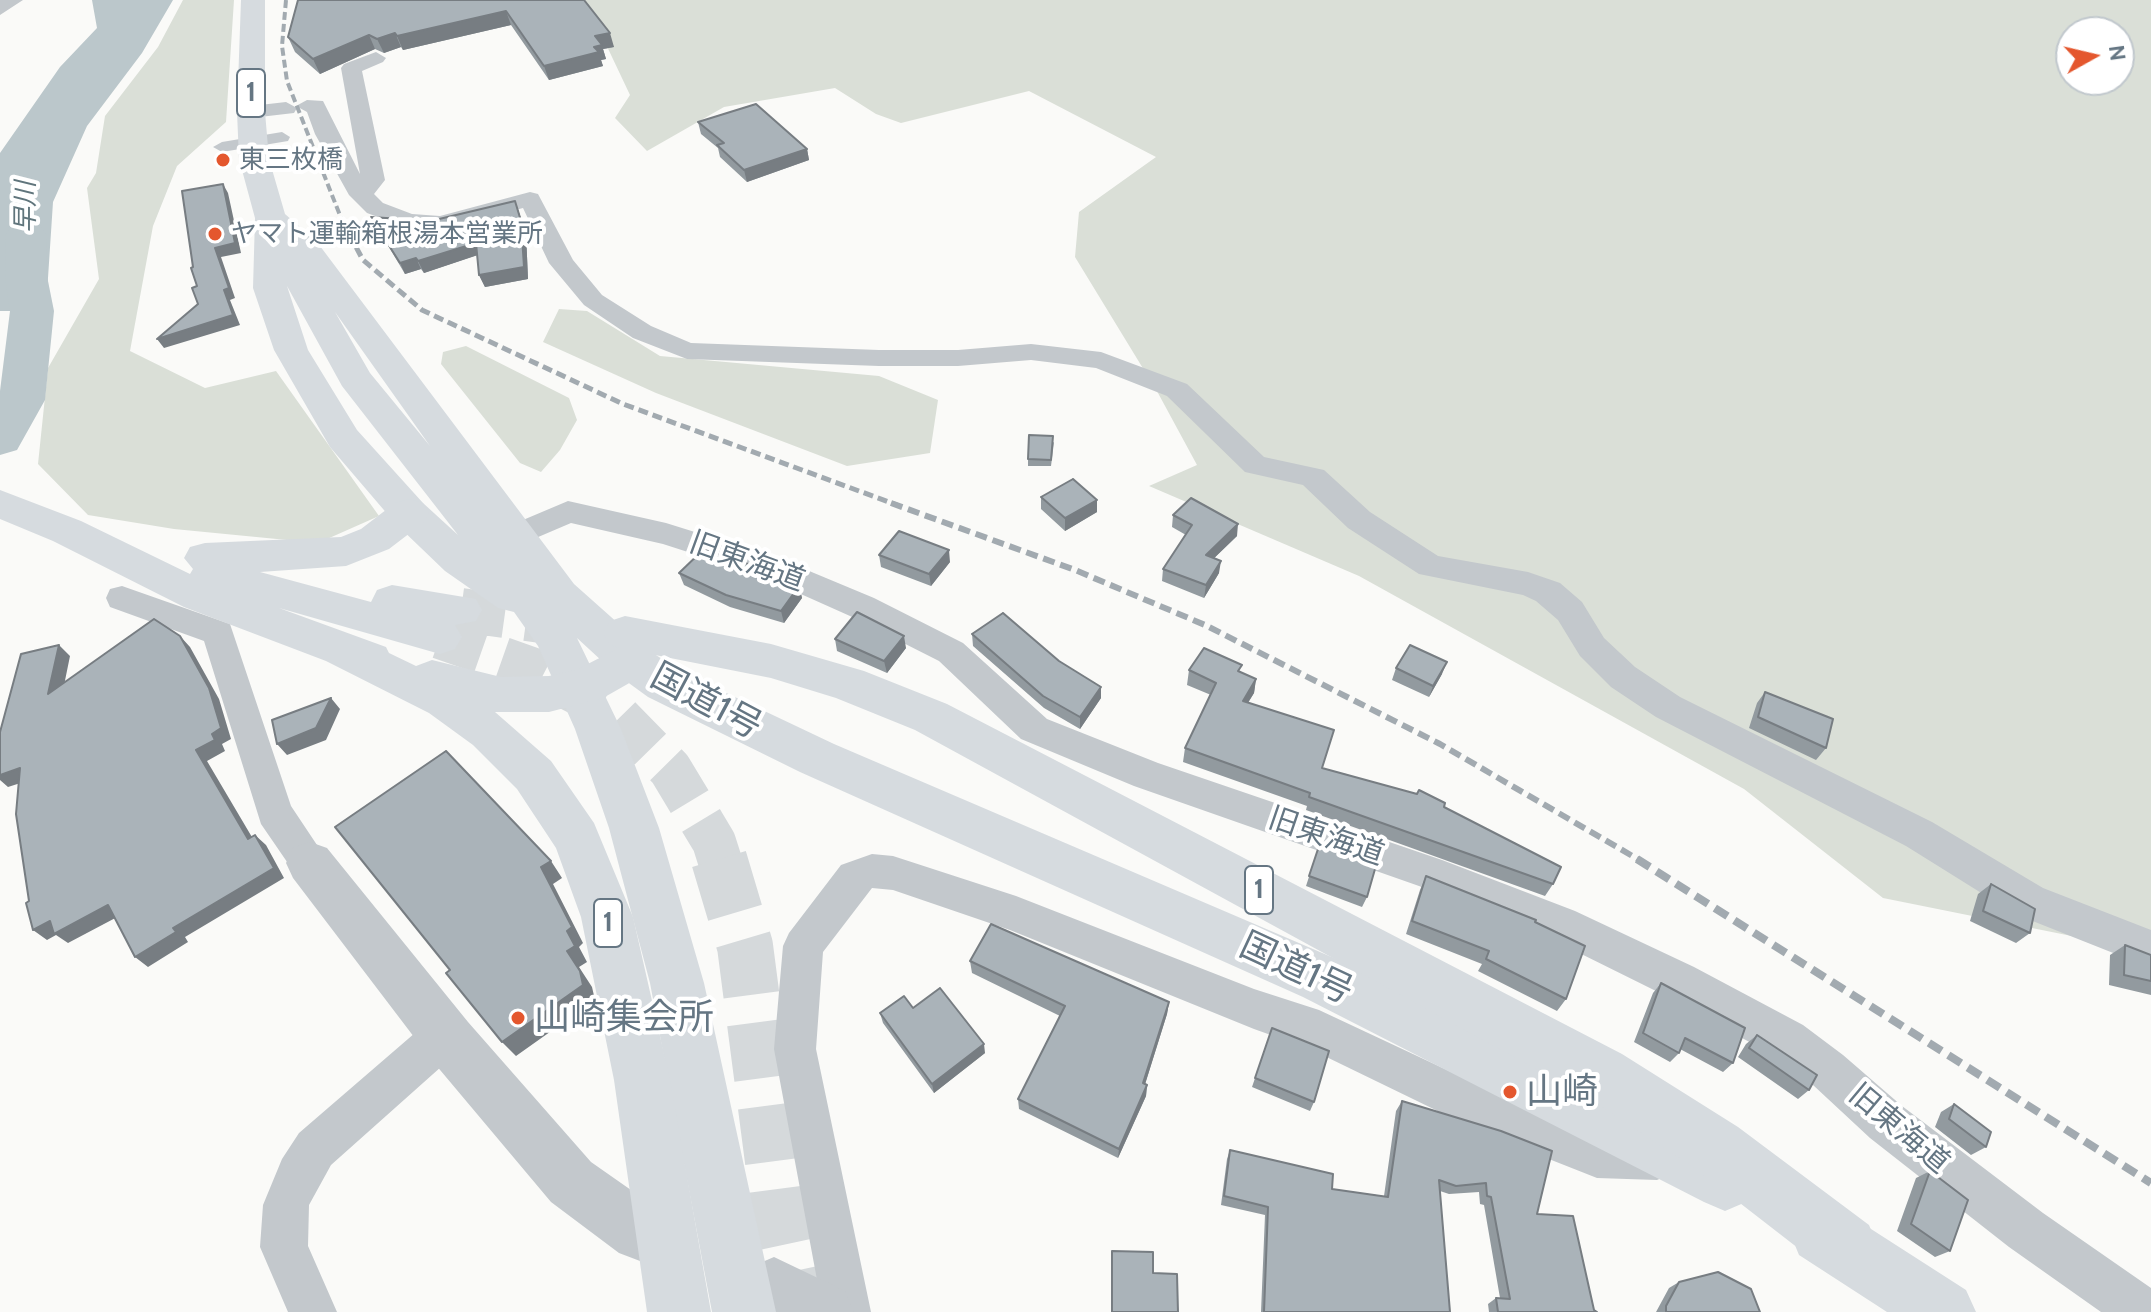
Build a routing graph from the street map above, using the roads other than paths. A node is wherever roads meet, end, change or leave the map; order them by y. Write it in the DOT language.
graph roads {
  1 [pos="13,0"];
  2 [pos="253,0"];
  3 [pos="0,9"];
  4 [pos="376,58"];
  5 [pos="251,112"];
  6 [pos="282,137"];
  7 [pos="222,147"];
  8 [pos="361,195"];
  9 [pos="271,218"];
  10 [pos="0,504"];
  11 [pos="409,513"];
  12 [pos="67,531"];
  13 [pos="515,535"];
  14 [pos="163,557"];
  15 [pos="460,560"];
  16 [pos="122,598"];
  17 [pos="451,623"];
  18 [pos="628,647"];
  19 [pos="343,651"];
  20 [pos="310,863"];
  21 [pos="2151,949"];
  22 [pos="445,1035"];
  23 [pos="1681,1158"];
  24 [pos="640,1232"];
  25 [pos="1847,1247"];
  26 [pos="781,1304"];
  27 [pos="313,1312"];
  28 [pos="679,1312"];
  29 [pos="847,1312"];
  30 [pos="1944,1312"];
  31 [pos="2143,1312"];
  1 -- 3 [label="street"];
  2 -- 5 [label="highway, 国道1号 / 1"];
  4 -- 8 [label="street"];
  5 -- 8 [label="street"];
  5 -- 9 [label="highway, 国道1号 / 1"];
  6 -- 7 [label="street"];
  8 -- 21 [label="street"];
  9 -- 11 [label="highway, 国道1号 / 1"];
  9 -- 13 [label="highway, 国道1号 / 1"];
  9 -- 26 [label="highway, 1"];
  10 -- 12 [label="highway, 1"];
  11 -- 14 [label="highway, 1"];
  11 -- 15 [label="highway, 国道1号 / 1"];
  12 -- 14 [label="highway, 1"];
  12 -- 19 [label="highway, 1"];
  13 -- 15 [label="street, 旧東海道"];
  13 -- 18 [label="highway, 国道1号 / 1"];
  13 -- 31 [label="street, 旧東海道"];
  14 -- 17 [label="highway, 1"];
  15 -- 18 [label="highway, 国道1号 / 1"];
  16 -- 20 [label="street"];
  18 -- 19 [label="highway, 1"];
  18 -- 23 [label="highway, 国道1号 / 1"];
  18 -- 25 [label="highway, 1"];
  19 -- 28 [label="highway, 1"];
  20 -- 22 [label="street"];
  22 -- 24 [label="street"];
  22 -- 27 [label="street"];
  23 -- 25 [label="highway, 国道1号 / 1"];
  23 -- 29 [label="street"];
  25 -- 30 [label="highway, 国道1号 / 1"];
}
